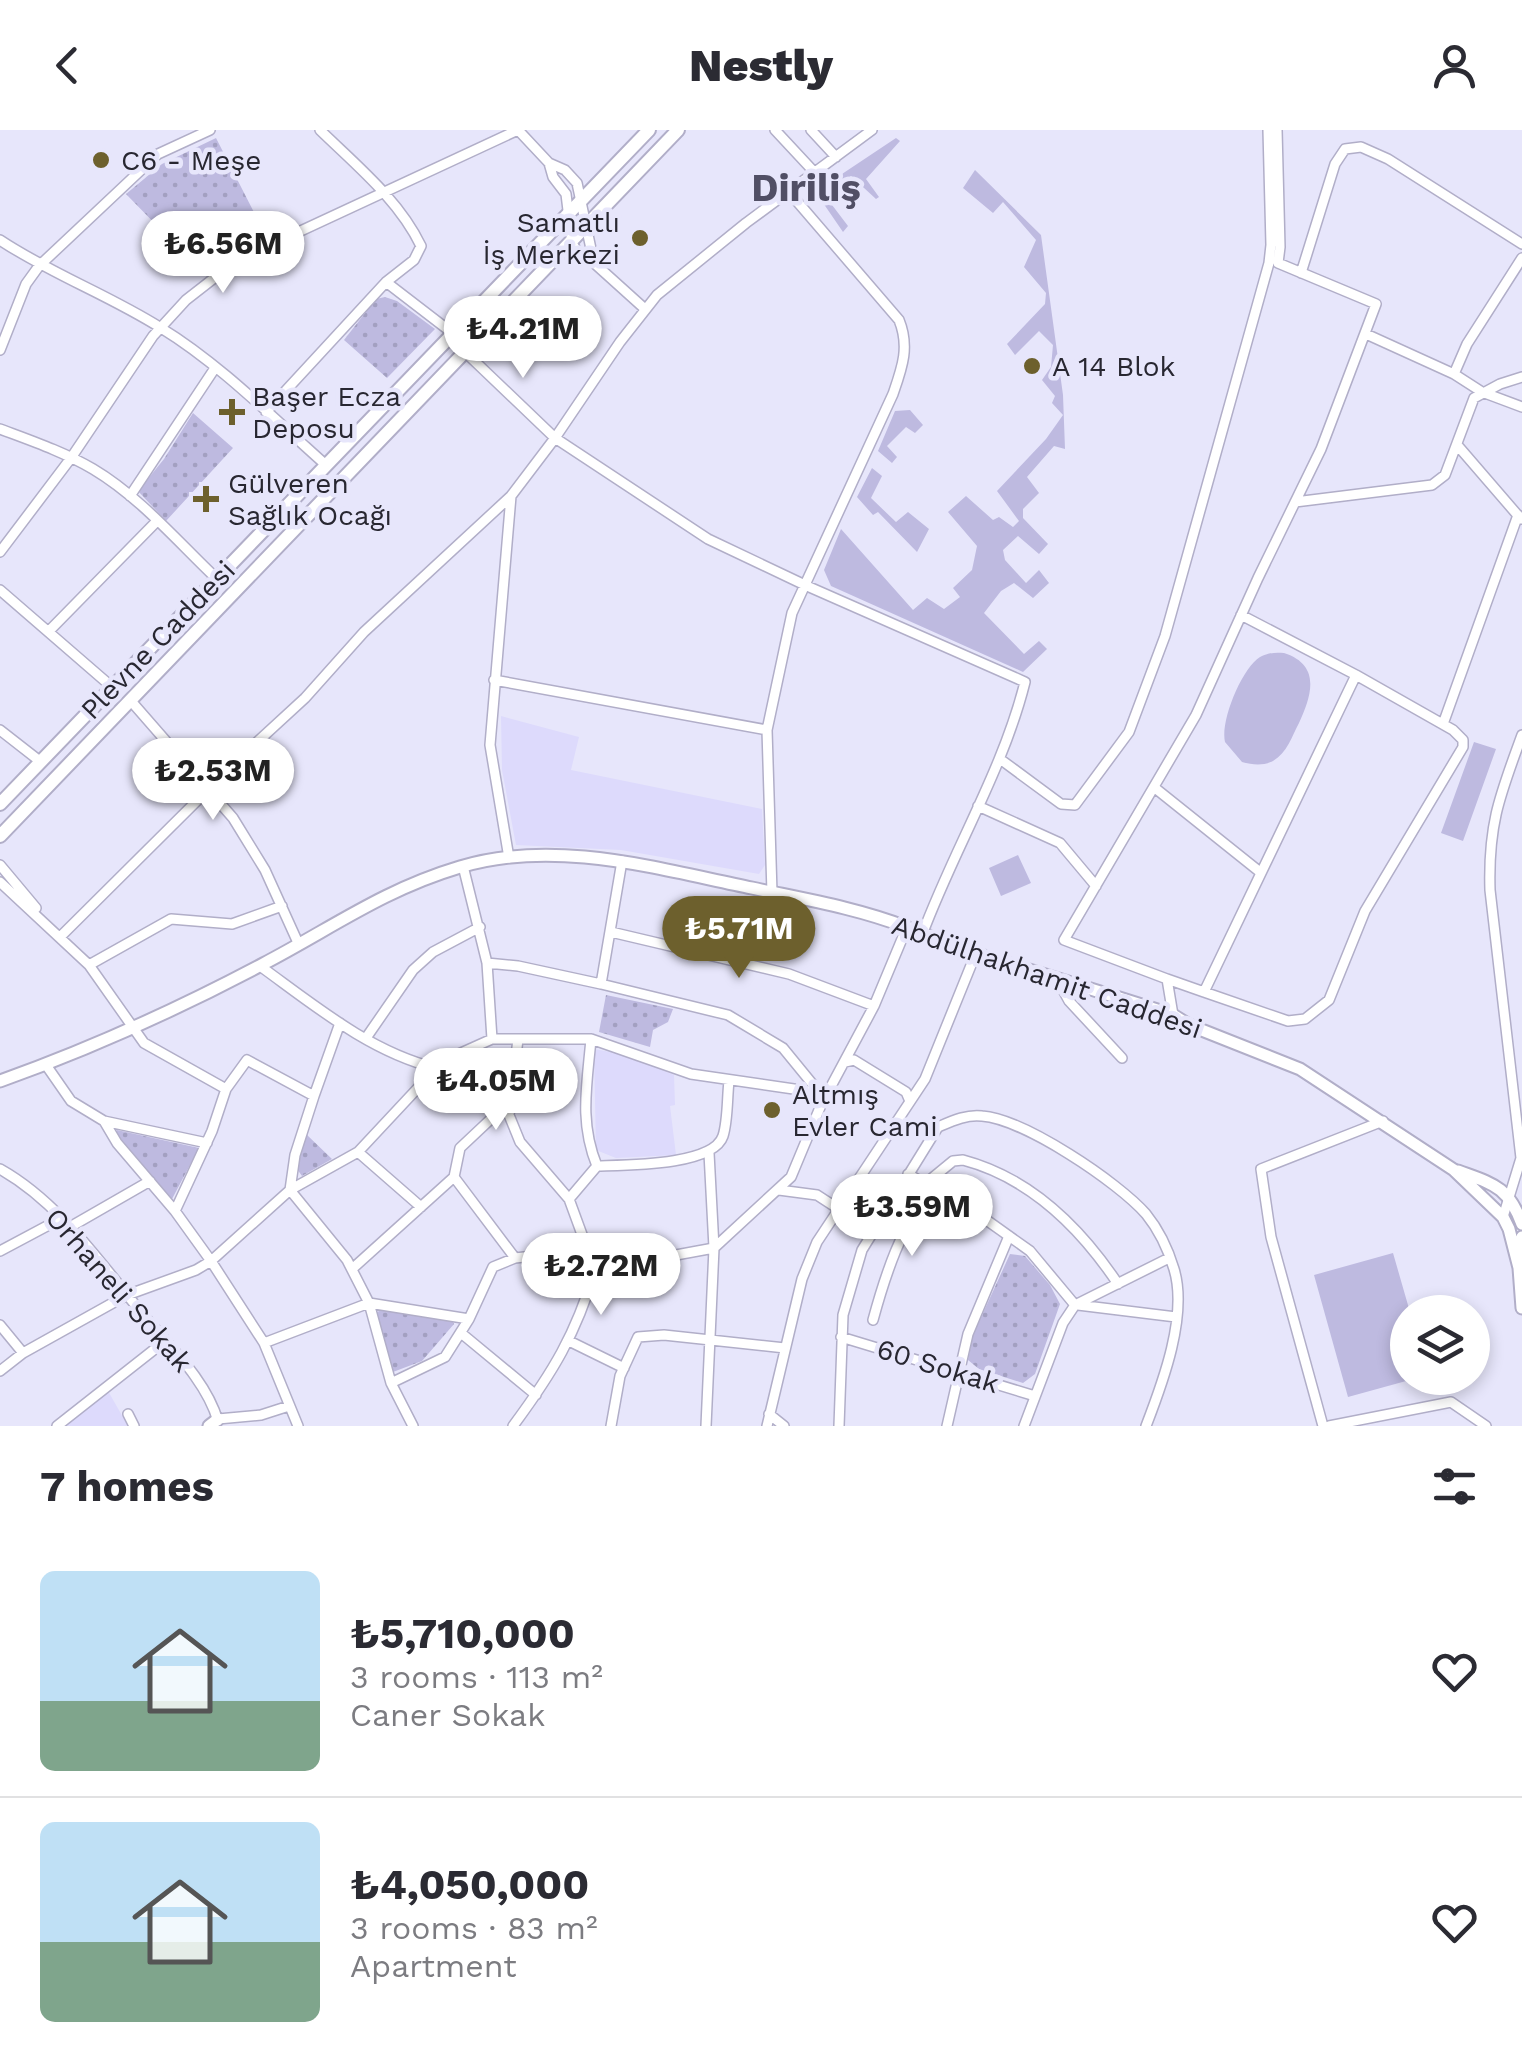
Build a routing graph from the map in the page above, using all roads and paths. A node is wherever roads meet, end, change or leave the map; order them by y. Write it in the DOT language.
graph roads {
  1 [pos="210,130"];
  2 [pos="320,130"];
  3 [pos="649,130"];
  4 [pos="678,130"];
  5 [pos="775,130"];
  6 [pos="811,130"];
  7 [pos="872,130"];
  8 [pos="1268,130"];
  9 [pos="1277,130"];
  10 [pos="836,157"];
  11 [pos="550,163"];
  12 [pos="816,174"];
  13 [pos="382,191"];
  14 [pos="788,192"];
  15 [pos="583,198"];
  16 [pos="569,212"];
  17 [pos="586,225"];
  18 [pos="0,240"];
  19 [pos="572,240"];
  20 [pos="1522,244"];
  21 [pos="1522,258"];
  22 [pos="594,263"];
  23 [pos="39,266"];
  24 [pos="1301,273"];
  25 [pos="386,282"];
  26 [pos="645,309"];
  27 [pos="161,328"];
  28 [pos="452,332"];
  29 [pos="1366,334"];
  30 [pos="0,350"];
  31 [pos="464,352"];
  32 [pos="215,368"];
  33 [pos="1454,374"];
  34 [pos="1522,377"];
  35 [pos="1482,392"];
  36 [pos="1522,408"];
  37 [pos="266,412"];
  38 [pos="0,429"];
  39 [pos="555,438"];
  40 [pos="1458,446"];
  41 [pos="71,458"];
  42 [pos="326,465"];
  43 [pos="130,496"];
  44 [pos="512,496"];
  45 [pos="1295,502"];
  46 [pos="1520,518"];
  47 [pos="156,522"];
  48 [pos="0,552"];
  49 [pos="216,578"];
  50 [pos="807,586"];
  51 [pos="0,590"];
  52 [pos="1241,615"];
  53 [pos="48,631"];
  54 [pos="1356,675"];
  55 [pos="494,680"];
  56 [pos="112,687"];
  57 [pos="131,700"];
  58 [pos="1443,724"];
  59 [pos="0,730"];
  60 [pos="767,730"];
  61 [pos="1522,734"];
  62 [pos="1000,759"];
  63 [pos="40,762"];
  64 [pos="210,787"];
  65 [pos="1155,788"];
  66 [pos="0,804"];
  67 [pos="978,806"];
  68 [pos="0,836"];
  69 [pos="508,858"];
  70 [pos="622,861"];
  71 [pos="0,865"];
  72 [pos="463,866"];
  73 [pos="1260,872"];
  74 [pos="0,882"];
  75 [pos="1096,886"];
  76 [pos="772,892"];
  77 [pos="282,906"];
  78 [pos="480,927"];
  79 [pos="908,927"];
  80 [pos="611,932"];
  81 [pos="922,935"];
  82 [pos="60,937"];
  83 [pos="300,945"];
  84 [pos="976,953"];
  85 [pos="487,963"];
  86 [pos="89,965"];
  87 [pos="260,966"];
  88 [pos="1056,976"];
  89 [pos="1167,979"];
  90 [pos="602,984"];
  91 [pos="1204,992"];
  92 [pos="874,1006"];
  93 [pos="1172,1015"];
  94 [pos="340,1023"];
  95 [pos="134,1027"];
  96 [pos="366,1038"];
  97 [pos="492,1039"];
  98 [pos="518,1039"];
  99 [pos="591,1039"];
  100 [pos="1122,1058"];
  101 [pos="842,1064"];
  102 [pos="46,1065"];
  103 [pos="436,1068"];
  104 [pos="728,1081"];
  105 [pos="0,1082"];
  106 [pos="226,1089"];
  107 [pos="823,1092"];
  108 [pos="314,1096"];
  109 [pos="909,1099"];
  110 [pos="511,1100"];
  111 [pos="104,1121"];
  112 [pos="1383,1121"];
  113 [pos="207,1143"];
  114 [pos="358,1152"];
  115 [pos="709,1153"];
  116 [pos="597,1166"];
  117 [pos="0,1169"];
  118 [pos="1454,1170"];
  119 [pos="908,1174"];
  120 [pos="454,1177"];
  121 [pos="150,1181"];
  122 [pos="928,1186"];
  123 [pos="290,1190"];
  124 [pos="779,1190"];
  125 [pos="1510,1197"];
  126 [pos="569,1198"];
  127 [pos="421,1207"];
  128 [pos="837,1208"];
  129 [pos="175,1211"];
  130 [pos="62,1218"];
  131 [pos="1514,1224"];
  132 [pos="70,1227"];
  133 [pos="1009,1236"];
  134 [pos="1522,1237"];
  135 [pos="714,1248"];
  136 [pos="586,1250"];
  137 [pos="0,1252"];
  138 [pos="515,1258"];
  139 [pos="1170,1258"];
  140 [pos="211,1260"];
  141 [pos="1519,1268"];
  142 [pos="352,1269"];
  143 [pos="595,1270"];
  144 [pos="1118,1284"];
  145 [pos="127,1295"];
  146 [pos="369,1303"];
  147 [pos="1075,1305"];
  148 [pos="1522,1308"];
  149 [pos="1176,1317"];
  150 [pos="469,1319"];
  151 [pos="873,1320"];
  152 [pos="0,1325"];
  153 [pos="461,1332"];
  154 [pos="840,1337"];
  155 [pos="711,1339"];
  156 [pos="165,1341"];
  157 [pos="569,1341"];
  158 [pos="264,1343"];
  159 [pos="785,1348"];
  160 [pos="22,1353"];
  161 [pos="624,1368"];
  162 [pos="0,1371"];
  163 [pos="959,1372"];
  164 [pos="390,1383"];
  165 [pos="536,1396"];
  166 [pos="1035,1396"];
  167 [pos="289,1406"];
  168 [pos="128,1414"];
  169 [pos="769,1414"];
  170 [pos="215,1424"];
  171 [pos="57,1426"];
  172 [pos="134,1426"];
  173 [pos="298,1426"];
  174 [pos="413,1426"];
  175 [pos="514,1426"];
  176 [pos="611,1426"];
  177 [pos="706,1426"];
  178 [pos="767,1426"];
  179 [pos="784,1426"];
  180 [pos="839,1426"];
  181 [pos="946,1426"];
  182 [pos="1024,1426"];
  183 [pos="1146,1426"];
  184 [pos="1326,1426"];
  185 [pos="1486,1426"];
  1 -- 23 [label="street"];
  2 -- 13 [label="street"];
  3 -- 15 [label="main road, Plevne Caddesi"];
  4 -- 17 [label="main road, Plevne Caddesi"];
  5 -- 12 [label="street"];
  6 -- 10 [label="street"];
  7 -- 10 [label="street"];
  8 -- 62 [label="street"];
  9 -- 24 [label="street"];
  10 -- 12 [label="street"];
  11 -- 13 [label="street"];
  11 -- 15 [label="street"];
  11 -- 16 [label="street"];
  12 -- 14 [label="street"];
  13 -- 25 [label="street"];
  13 -- 27 [label="street"];
  14 -- 26 [label="street"];
  14 -- 50 [label="street"];
  15 -- 16 [label="main road, Plevne Caddesi"];
  15 -- 17 [label="street"];
  16 -- 19 [label="street"];
  16 -- 28 [label="main road, Plevne Caddesi"];
  17 -- 19 [label="main road, Plevne Caddesi"];
  17 -- 22 [label="street"];
  18 -- 23 [label="street"];
  19 -- 22 [label="street"];
  19 -- 31 [label="main road, Plevne Caddesi"];
  20 -- 24 [label="street"];
  21 -- 33 [label="street"];
  22 -- 26 [label="street"];
  23 -- 27 [label="street"];
  23 -- 30 [label="street"];
  24 -- 29 [label="street"];
  25 -- 28 [label="street"];
  25 -- 37 [label="street"];
  26 -- 39 [label="street"];
  27 -- 32 [label="street"];
  27 -- 41 [label="street"];
  28 -- 42 [label="main road, Plevne Caddesi"];
  29 -- 33 [label="street"];
  29 -- 45 [label="street"];
  31 -- 39 [label="street"];
  31 -- 57 [label="main road, Plevne Caddesi"];
  32 -- 37 [label="street"];
  32 -- 43 [label="street"];
  33 -- 35 [label="street"];
  34 -- 35 [label="street"];
  35 -- 36 [label="street"];
  35 -- 40 [label="street"];
  37 -- 42 [label="street"];
  38 -- 41 [label="street"];
  39 -- 44 [label="street"];
  39 -- 50 [label="street"];
  40 -- 45 [label="street"];
  40 -- 46 [label="street"];
  41 -- 43 [label="street"];
  41 -- 48 [label="street"];
  42 -- 49 [label="main road, Plevne Caddesi"];
  43 -- 47 [label="street"];
  44 -- 55 [label="street"];
  44 -- 64 [label="street"];
  45 -- 52 [label="street"];
  46 -- 58 [label="street"];
  47 -- 49 [label="street"];
  47 -- 53 [label="street"];
  49 -- 56 [label="main road, Plevne Caddesi"];
  50 -- 60 [label="street"];
  50 -- 62 [label="street"];
  51 -- 53 [label="street"];
  52 -- 54 [label="street"];
  52 -- 65 [label="street"];
  53 -- 56 [label="street"];
  54 -- 58 [label="street"];
  54 -- 73 [label="street"];
  55 -- 60 [label="street"];
  55 -- 69 [label="street"];
  56 -- 63 [label="main road, Plevne Caddesi"];
  57 -- 64 [label="street"];
  57 -- 68 [label="main road, Plevne Caddesi"];
  58 -- 91 [label="street"];
  59 -- 63 [label="street"];
  60 -- 76 [label="street"];
  61 -- 125 [label="street"];
  62 -- 67 [label="street"];
  63 -- 66 [label="main road, Plevne Caddesi"];
  64 -- 77 [label="street"];
  64 -- 82 [label="street"];
  65 -- 73 [label="street"];
  65 -- 75 [label="street"];
  67 -- 75 [label="street"];
  67 -- 81 [label="street"];
  69 -- 70 [label="main road, Abdülhakhamit Caddesi"];
  69 -- 72 [label="main road, Abdülhakhamit Caddesi"];
  70 -- 76 [label="main road, Abdülhakhamit Caddesi"];
  70 -- 80 [label="street"];
  71 -- 82 [label="street"];
  72 -- 78 [label="street"];
  72 -- 83 [label="main road, Abdülhakhamit Caddesi"];
  73 -- 91 [label="street"];
  74 -- 82 [label="street"];
  75 -- 89 [label="street"];
  76 -- 79 [label="main road, Abdülhakhamit Caddesi"];
  77 -- 83 [label="street"];
  77 -- 86 [label="street"];
  78 -- 85 [label="street"];
  78 -- 96 [label="street"];
  79 -- 81 [label="main road, Abdülhakhamit Caddesi"];
  79 -- 92 [label="street"];
  80 -- 90 [label="street"];
  80 -- 92 [label="street"];
  81 -- 84 [label="main road, Abdülhakhamit Caddesi"];
  82 -- 86 [label="street"];
  83 -- 87 [label="main road, Abdülhakhamit Caddesi"];
  84 -- 88 [label="main road, Abdülhakhamit Caddesi"];
  84 -- 109 [label="street"];
  85 -- 90 [label="street"];
  85 -- 97 [label="street"];
  86 -- 95 [label="street"];
  87 -- 94 [label="street"];
  87 -- 95 [label="main road, Abdülhakhamit Caddesi"];
  88 -- 93 [label="main road, Abdülhakhamit Caddesi"];
  88 -- 100 [label="street"];
  89 -- 91 [label="street"];
  89 -- 93 [label="street"];
  90 -- 107 [label="street"];
  92 -- 101 [label="street"];
  93 -- 112 [label="main road, Abdülhakhamit Caddesi"];
  94 -- 96 [label="street"];
  94 -- 108 [label="street"];
  95 -- 102 [label="main road, Abdülhakhamit Caddesi"];
  95 -- 106 [label="street"];
  96 -- 103 [label="street"];
  97 -- 98 [label="street"];
  97 -- 103 [label="street"];
  98 -- 99 [label="street"];
  98 -- 110 [label="street"];
  99 -- 104 [label="street"];
  99 -- 116 [label="street"];
  101 -- 107 [label="street"];
  101 -- 109 [label="street"];
  102 -- 105 [label="main road, Abdülhakhamit Caddesi"];
  102 -- 111 [label="street"];
  103 -- 114 [label="street"];
  104 -- 107 [label="street"];
  104 -- 115 [label="street"];
  106 -- 108 [label="street"];
  106 -- 113 [label="street"];
  107 -- 124 [label="street"];
  108 -- 123 [label="street"];
  109 -- 128 [label="street"];
  110 -- 120 [label="street"];
  110 -- 126 [label="street"];
  111 -- 113 [label="street"];
  111 -- 121 [label="street"];
  112 -- 118 [label="main road, Abdülhakhamit Caddesi"];
  112 -- 184 [label="street"];
  113 -- 129 [label="street"];
  114 -- 123 [label="street"];
  114 -- 127 [label="street"];
  115 -- 116 [label="street"];
  115 -- 135 [label="street"];
  116 -- 126 [label="street"];
  117 -- 130 [label="street, Orhaneli Sokak"];
  118 -- 125 [label="main road, Abdülhakhamit Caddesi"];
  118 -- 131 [label="main road, Abdülhakhamit Caddesi"];
  119 -- 122 [label="street"];
  119 -- 139 [label="street"];
  119 -- 154 [label="street"];
  120 -- 127 [label="street"];
  120 -- 138 [label="street"];
  121 -- 129 [label="street"];
  121 -- 132 [label="street"];
  122 -- 133 [label="street"];
  122 -- 144 [label="street"];
  122 -- 151 [label="street"];
  123 -- 140 [label="street"];
  123 -- 142 [label="street"];
  124 -- 128 [label="street"];
  124 -- 135 [label="street"];
  125 -- 131 [label="main road"];
  125 -- 131 [label="street"];
  126 -- 136 [label="street"];
  127 -- 142 [label="street"];
  128 -- 159 [label="street"];
  129 -- 140 [label="street"];
  130 -- 132 [label="street, Orhaneli Sokak"];
  130 -- 137 [label="street"];
  131 -- 141 [label="main road"];
  132 -- 145 [label="street, Orhaneli Sokak"];
  133 -- 147 [label="street"];
  133 -- 163 [label="street"];
  134 -- 141 [label="main road"];
  135 -- 143 [label="street"];
  135 -- 155 [label="street"];
  136 -- 138 [label="street"];
  136 -- 143 [label="street"];
  138 -- 150 [label="street"];
  139 -- 144 [label="street"];
  139 -- 149 [label="street"];
  140 -- 145 [label="street"];
  140 -- 158 [label="street"];
  141 -- 148 [label="main road"];
  142 -- 146 [label="street"];
  143 -- 157 [label="street"];
  144 -- 147 [label="street"];
  145 -- 156 [label="street, Orhaneli Sokak"];
  145 -- 160 [label="street"];
  146 -- 150 [label="street"];
  146 -- 158 [label="street"];
  146 -- 164 [label="street"];
  147 -- 149 [label="street"];
  147 -- 166 [label="street"];
  149 -- 183 [label="street"];
  150 -- 153 [label="street"];
  152 -- 160 [label="street"];
  153 -- 164 [label="street"];
  153 -- 165 [label="street"];
  154 -- 163 [label="street, 60 Sokak"];
  154 -- 180 [label="street"];
  155 -- 159 [label="street"];
  155 -- 161 [label="street"];
  155 -- 177 [label="street"];
  156 -- 170 [label="street, Orhaneli Sokak"];
  156 -- 171 [label="street"];
  157 -- 161 [label="street"];
  157 -- 165 [label="street"];
  158 -- 167 [label="street"];
  159 -- 169 [label="street"];
  160 -- 162 [label="street"];
  161 -- 176 [label="street"];
  163 -- 166 [label="street, 60 Sokak"];
  163 -- 181 [label="street"];
  164 -- 174 [label="street"];
  165 -- 175 [label="street"];
  166 -- 182 [label="street"];
  167 -- 170 [label="street"];
  167 -- 173 [label="street"];
  168 -- 172 [label="street"];
  169 -- 178 [label="street"];
  169 -- 179 [label="street"];
  184 -- 185 [label="street"];
}
